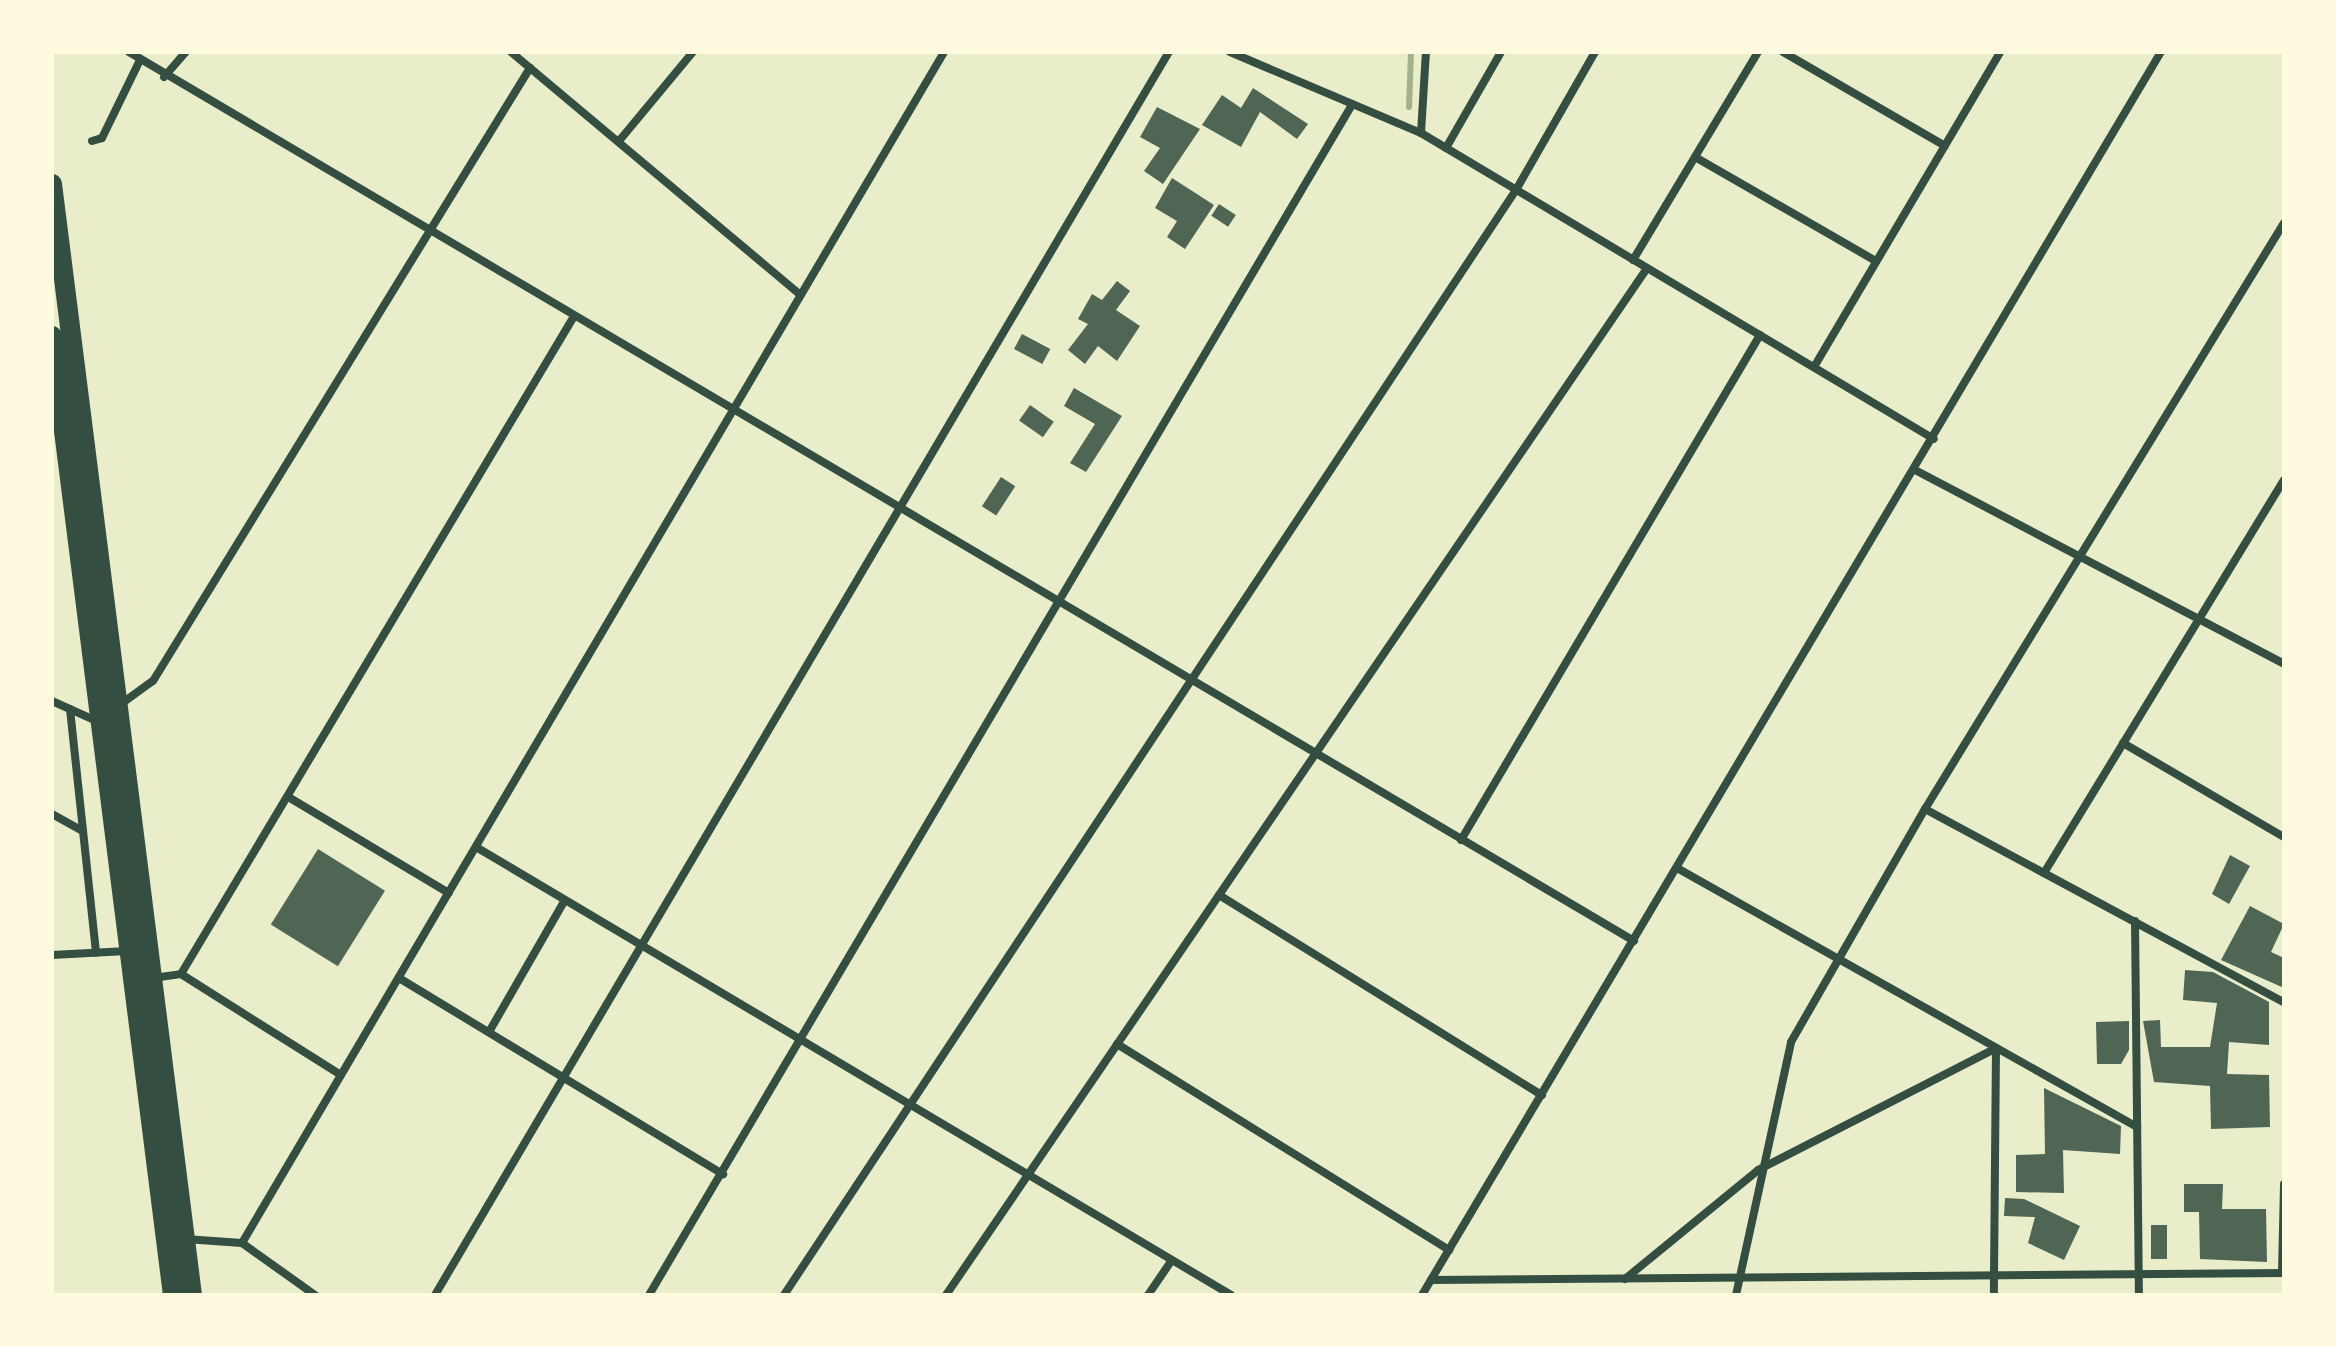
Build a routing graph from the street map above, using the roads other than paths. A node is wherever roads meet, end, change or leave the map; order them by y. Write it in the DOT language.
graph roads {
  1 [pos="129,52"];
  2 [pos="186,52"];
  3 [pos="511,52"];
  4 [pos="693,52"];
  5 [pos="944,52"];
  6 [pos="1169,52"];
  7 [pos="1230,52"];
  8 [pos="1426,52"];
  9 [pos="1501,52"];
  10 [pos="1595,52"];
  11 [pos="1758,52"];
  12 [pos="1783,52"];
  13 [pos="2000,52"];
  14 [pos="2161,52"];
  15 [pos="140,60"];
  16 [pos="530,68"];
  17 [pos="164,77"];
  18 [pos="1352,105"];
  19 [pos="1421,133"];
  20 [pos="92,141"];
  21 [pos="619,141"];
  22 [pos="1945,146"];
  23 [pos="1446,148"];
  24 [pos="1695,157"];
  25 [pos="52,184"];
  26 [pos="1516,190"];
  27 [pos="2284,223"];
  28 [pos="429,233"];
  29 [pos="1633,260"];
  30 [pos="1876,261"];
  31 [pos="1647,268"];
  32 [pos="801,295"];
  33 [pos="573,318"];
  34 [pos="1760,335"];
  35 [pos="52,336"];
  36 [pos="1814,367"];
  37 [pos="732,412"];
  38 [pos="1934,439"];
  39 [pos="1915,470"];
  40 [pos="2284,480"];
  41 [pos="900,510"];
  42 [pos="2079,556"];
  43 [pos="1059,604"];
  44 [pos="2199,619"];
  45 [pos="2284,664"];
  46 [pos="1192,681"];
  47 [pos="52,701"];
  48 [pos="121,704"];
  49 [pos="70,709"];
  50 [pos="100,722"];
  51 [pos="2123,743"];
  52 [pos="1316,753"];
  53 [pos="290,798"];
  54 [pos="1925,809"];
  55 [pos="52,814"];
  56 [pos="83,831"];
  57 [pos="2284,837"];
  58 [pos="1461,840"];
  59 [pos="476,847"];
  60 [pos="1677,868"];
  61 [pos="2044,873"];
  62 [pos="449,893"];
  63 [pos="1219,895"];
  64 [pos="565,900"];
  65 [pos="2135,921"];
  66 [pos="1634,941"];
  67 [pos="644,947"];
  68 [pos="130,951"];
  69 [pos="96,953"];
  70 [pos="52,955"];
  71 [pos="1838,959"];
  72 [pos="181,974"];
  73 [pos="153,978"];
  74 [pos="399,978"];
  75 [pos="2284,1002"];
  76 [pos="489,1032"];
  77 [pos="802,1041"];
  78 [pos="1117,1044"];
  79 [pos="1996,1048"];
  80 [pos="341,1075"];
  81 [pos="566,1079"];
  82 [pos="1542,1095"];
  83 [pos="912,1105"];
  84 [pos="2137,1127"];
  85 [pos="1758,1170"];
  86 [pos="723,1174"];
  87 [pos="1029,1174"];
  88 [pos="2284,1184"];
  89 [pos="185,1239"];
  90 [pos="242,1243"];
  91 [pos="1449,1250"];
  92 [pos="1172,1260"];
  93 [pos="2283,1273"];
  94 [pos="2139,1274"];
  95 [pos="1739,1275"];
  96 [pos="1995,1276"];
  97 [pos="1625,1279"];
  98 [pos="1431,1280"];
  99 [pos="173,1295"];
  100 [pos="192,1295"];
  101 [pos="315,1295"];
  102 [pos="435,1295"];
  103 [pos="649,1295"];
  104 [pos="784,1295"];
  105 [pos="946,1295"];
  106 [pos="1148,1295"];
  107 [pos="1231,1295"];
  108 [pos="1422,1295"];
  109 [pos="1736,1295"];
  110 [pos="1994,1295"];
  111 [pos="2139,1295"];
  1 -- 15 [label="street"];
  2 -- 17 [label="street"];
  3 -- 16 [label="street"];
  4 -- 21 [label="street"];
  5 -- 32 [label="street"];
  6 -- 41 [label="street"];
  7 -- 18 [label="street"];
  8 -- 19 [label="street"];
  9 -- 23 [label="street"];
  10 -- 26 [label="street"];
  11 -- 24 [label="street"];
  12 -- 22 [label="street"];
  13 -- 22 [label="street"];
  14 -- 38 [label="street"];
  15 -- 17 [label="street"];
  15 -- 20 [label="street"];
  16 -- 21 [label="street"];
  16 -- 28 [label="street"];
  17 -- 28 [label="street"];
  18 -- 19 [label="street"];
  18 -- 43 [label="street"];
  19 -- 23 [label="street"];
  21 -- 32 [label="street"];
  22 -- 30 [label="street"];
  23 -- 26 [label="street"];
  24 -- 29 [label="street"];
  24 -- 30 [label="street"];
  25 -- 48 [label="highway"];
  26 -- 29 [label="street"];
  26 -- 46 [label="street"];
  27 -- 42 [label="street"];
  28 -- 33 [label="street"];
  28 -- 48 [label="street"];
  29 -- 31 [label="street"];
  30 -- 36 [label="street"];
  31 -- 34 [label="street"];
  31 -- 52 [label="street"];
  32 -- 37 [label="street"];
  33 -- 37 [label="street"];
  33 -- 53 [label="street"];
  34 -- 36 [label="street"];
  34 -- 58 [label="street"];
  35 -- 50 [label="highway"];
  36 -- 38 [label="street"];
  37 -- 41 [label="street"];
  37 -- 59 [label="street"];
  38 -- 39 [label="street"];
  39 -- 42 [label="street"];
  39 -- 60 [label="street"];
  40 -- 44 [label="street"];
  41 -- 43 [label="street"];
  41 -- 67 [label="street"];
  42 -- 44 [label="street"];
  42 -- 54 [label="street"];
  43 -- 46 [label="street"];
  43 -- 77 [label="street"];
  44 -- 45 [label="street"];
  44 -- 51 [label="street"];
  46 -- 52 [label="street"];
  46 -- 83 [label="street"];
  47 -- 49 [label="street"];
  48 -- 73 [label="highway"];
  49 -- 50 [label="street"];
  49 -- 56 [label="street"];
  50 -- 68 [label="highway"];
  51 -- 57 [label="street"];
  51 -- 61 [label="street"];
  52 -- 58 [label="street"];
  52 -- 63 [label="street"];
  53 -- 62 [label="street"];
  53 -- 72 [label="street"];
  54 -- 61 [label="street"];
  54 -- 71 [label="street"];
  55 -- 56 [label="street"];
  56 -- 69 [label="street"];
  58 -- 66 [label="street"];
  59 -- 62 [label="street"];
  59 -- 64 [label="street"];
  60 -- 66 [label="street"];
  60 -- 71 [label="street"];
  61 -- 65 [label="street"];
  62 -- 74 [label="street"];
  63 -- 78 [label="street"];
  63 -- 82 [label="street"];
  64 -- 67 [label="street"];
  64 -- 76 [label="street"];
  65 -- 75 [label="street"];
  65 -- 84 [label="street"];
  66 -- 82 [label="street"];
  67 -- 77 [label="street"];
  67 -- 81 [label="street"];
  68 -- 69 [label="street"];
  68 -- 99 [label="highway"];
  69 -- 70 [label="street"];
  71 -- 79 [label="street"];
  71 -- 85 [label="street"];
  72 -- 73 [label="street"];
  72 -- 80 [label="street"];
  73 -- 89 [label="highway"];
  74 -- 76 [label="street"];
  74 -- 80 [label="street"];
  76 -- 81 [label="street"];
  77 -- 83 [label="street"];
  77 -- 86 [label="street"];
  78 -- 87 [label="street"];
  78 -- 91 [label="street"];
  79 -- 84 [label="street"];
  79 -- 85 [label="street"];
  79 -- 96 [label="street"];
  80 -- 90 [label="street"];
  81 -- 86 [label="street"];
  81 -- 102 [label="street"];
  82 -- 91 [label="street"];
  83 -- 87 [label="street"];
  83 -- 104 [label="street"];
  84 -- 94 [label="street"];
  85 -- 95 [label="street"];
  85 -- 97 [label="street"];
  86 -- 103 [label="street"];
  87 -- 92 [label="street"];
  87 -- 105 [label="street"];
  88 -- 93 [label="street"];
  89 -- 90 [label="street"];
  89 -- 100 [label="highway"];
  90 -- 101 [label="street"];
  91 -- 98 [label="street"];
  92 -- 106 [label="street"];
  92 -- 107 [label="street"];
  93 -- 94 [label="street"];
  94 -- 96 [label="street"];
  94 -- 111 [label="street"];
  95 -- 96 [label="street"];
  95 -- 97 [label="street"];
  95 -- 109 [label="street"];
  96 -- 110 [label="street"];
  97 -- 98 [label="street"];
  98 -- 108 [label="street"];
}
